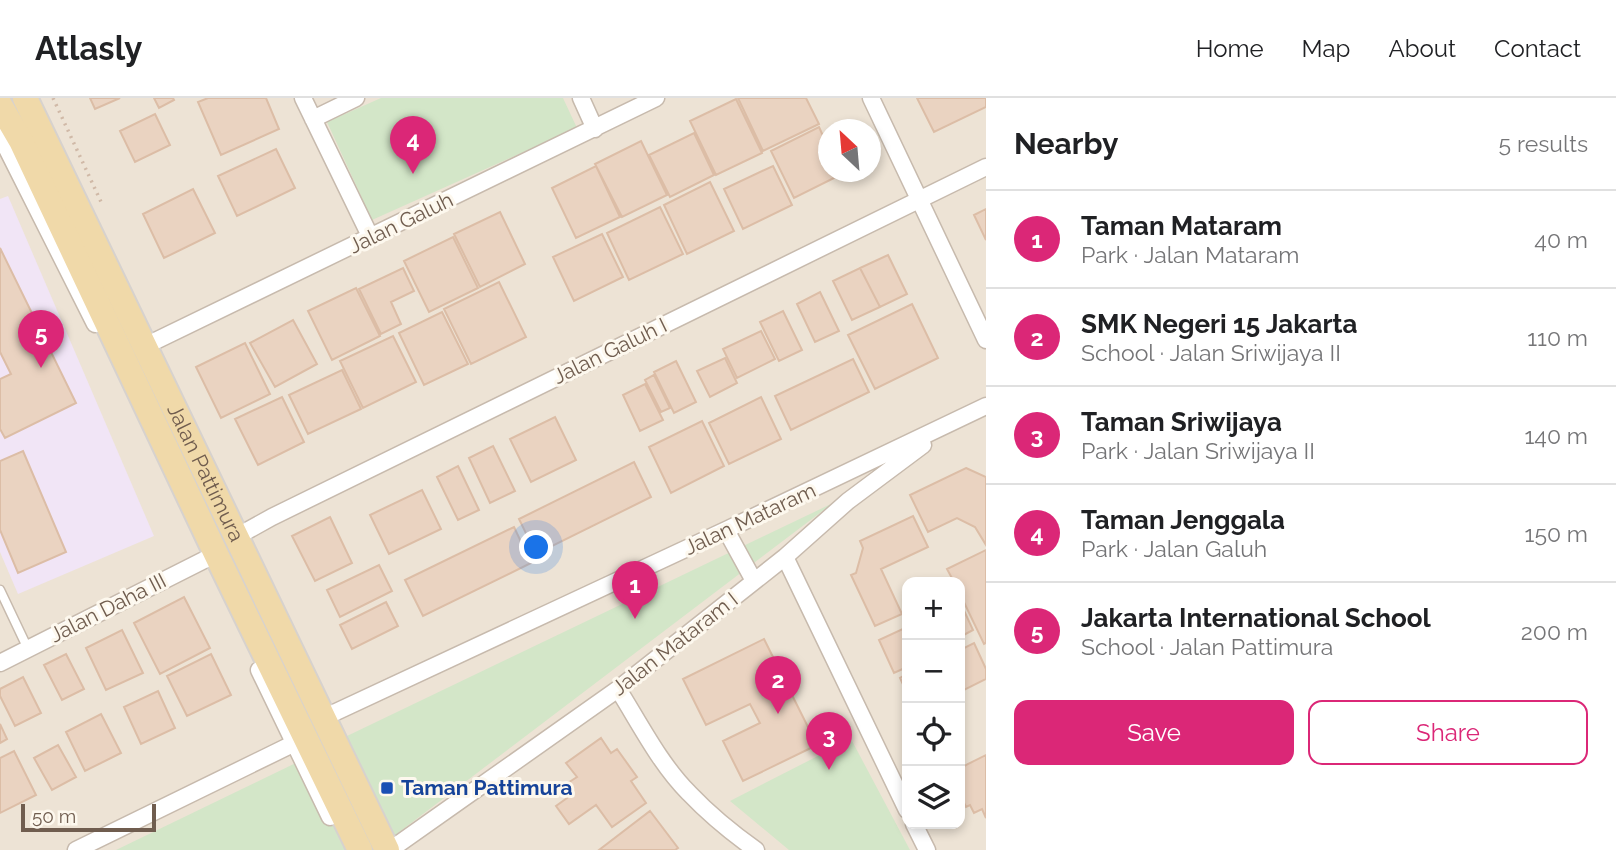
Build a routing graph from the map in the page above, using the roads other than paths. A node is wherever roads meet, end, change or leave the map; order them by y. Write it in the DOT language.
graph roads {
  1 [pos="25,98"];
  2 [pos="303,98"];
  3 [pos="356,98"];
  4 [pos="581,98"];
  5 [pos="656,98"];
  6 [pos="871,98"];
  7 [pos="0,105"];
  8 [pos="313,119"];
  9 [pos="595,128"];
  10 [pos="7,144"];
  11 [pos="986,167"];
  12 [pos="920,200"];
  13 [pos="371,238"];
  14 [pos="986,340"];
  15 [pos="145,346"];
  16 [pos="986,406"];
  17 [pos="950,425"];
  18 [pos="726,530"];
  19 [pos="236,537"];
  20 [pos="212,556"];
  21 [pos="785,557"];
  22 [pos="754,581"];
  23 [pos="0,590"];
  24 [pos="28,649"];
  25 [pos="0,663"];
  26 [pos="618,689"];
  27 [pos="323,718"];
  28 [pos="299,741"];
  29 [pos="902,800"];
  30 [pos="916,829"];
  31 [pos="76,850"];
  32 [pos="347,850"];
  33 [pos="360,850"];
  34 [pos="388,850"];
  35 [pos="756,850"];
  36 [pos="927,850"];
  1 -- 15 [label="main road, Jalan Pattimura"];
  2 -- 8 [label="street"];
  3 -- 8 [label="street"];
  4 -- 9 [label="street"];
  5 -- 9 [label="street, Jalan Galuh"];
  6 -- 12 [label="street"];
  7 -- 10 [label="main road, Jalan Pattimura"];
  8 -- 13 [label="street"];
  9 -- 13 [label="street, Jalan Galuh"];
  10 -- 20 [label="main road, Jalan Pattimura"];
  11 -- 12 [label="street, Jalan Galuh I"];
  12 -- 14 [label="street"];
  12 -- 19 [label="street, Jalan Galuh I"];
  13 -- 15 [label="street, Jalan Galuh"];
  15 -- 19 [label="main road, Jalan Pattimura"];
  16 -- 17 [label="street, Jalan Mataram"];
  17 -- 18 [label="street, Jalan Mataram"];
  17 -- 21 [label="street, Jalan Mataram I"];
  18 -- 22 [label="street"];
  18 -- 27 [label="street, Jalan Mataram"];
  19 -- 27 [label="main road, Jalan Pattimura"];
  20 -- 24 [label="street, Jalan Daha III"];
  20 -- 28 [label="main road, Jalan Pattimura"];
  21 -- 22 [label="street, Jalan Mataram I"];
  21 -- 29 [label="street"];
  22 -- 26 [label="street, Jalan Mataram I"];
  23 -- 24 [label="lane"];
  24 -- 25 [label="street, Jalan Daha III"];
  26 -- 34 [label="street, Jalan Mataram I"];
  26 -- 35 [label="street"];
  27 -- 34 [label="main road, Jalan Pattimura"];
  28 -- 31 [label="street"];
  28 -- 32 [label="street, Jalan Pattimura"];
  28 -- 33 [label="main road, Jalan Pattimura"];
  30 -- 36 [label="street"];
}
